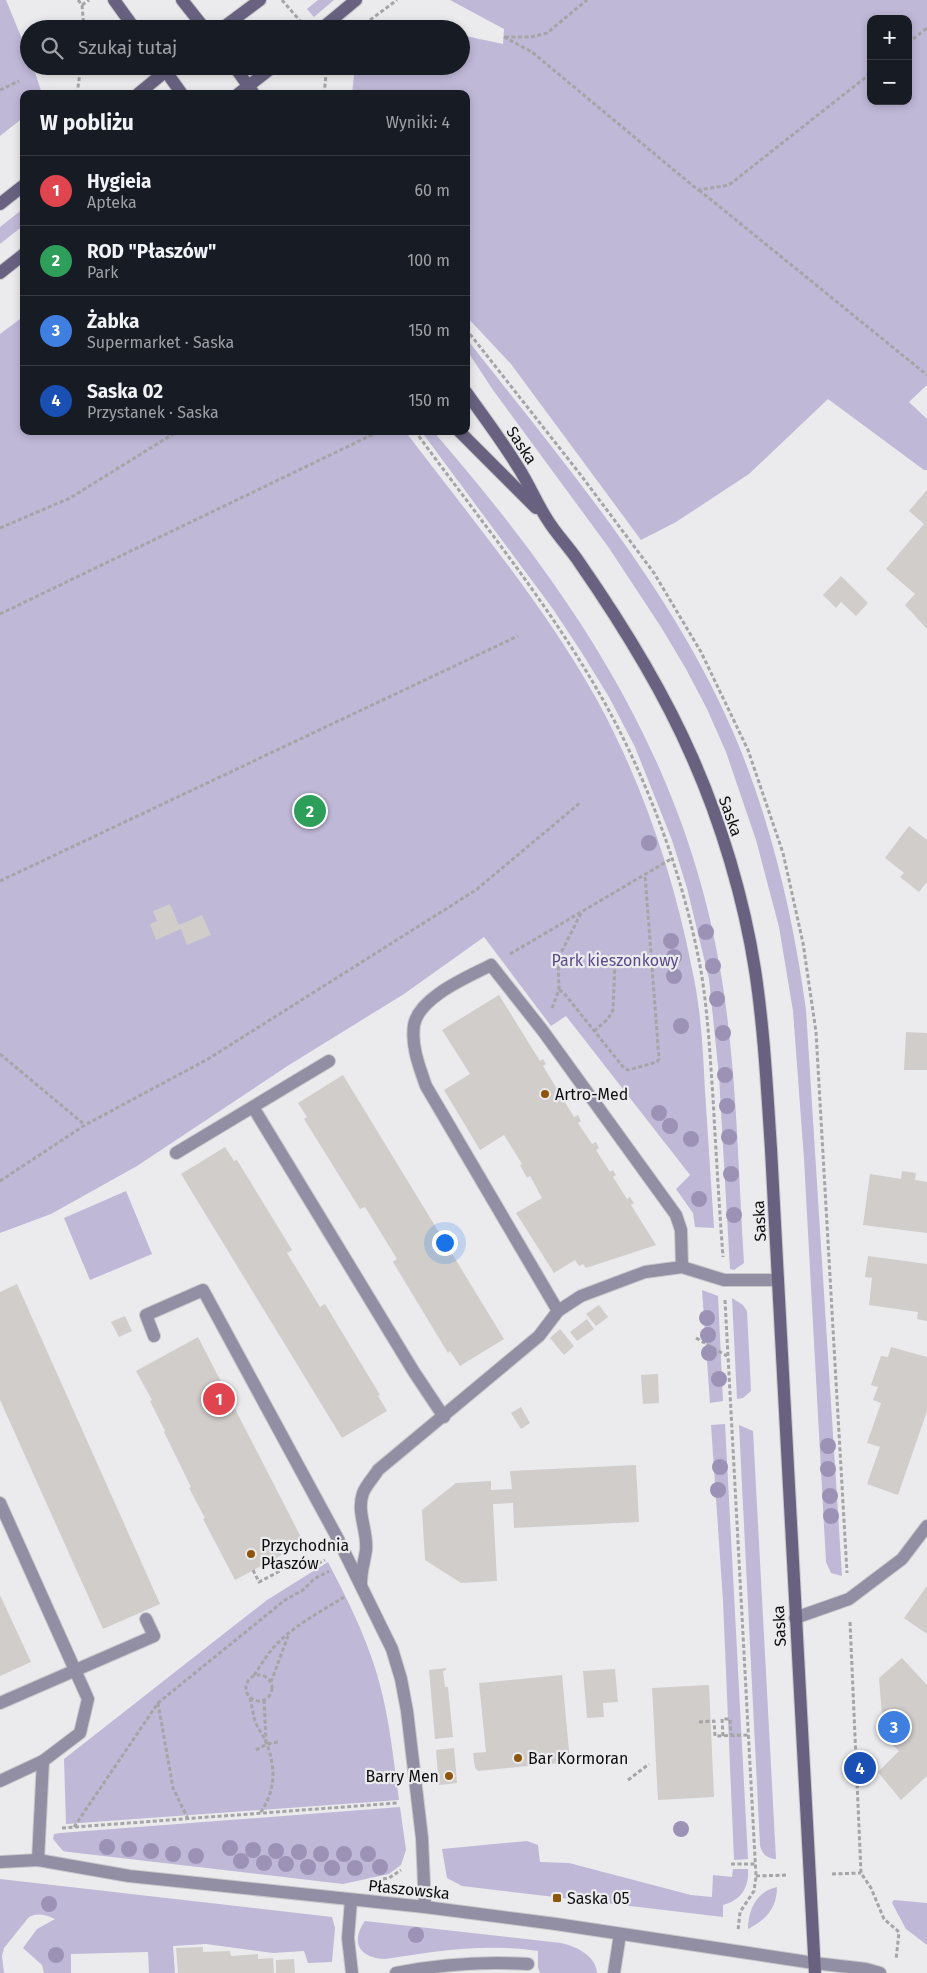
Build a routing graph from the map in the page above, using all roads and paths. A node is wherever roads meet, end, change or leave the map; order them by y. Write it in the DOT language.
graph roads {
  1 [pos="78,0"];
  2 [pos="89,0"];
  3 [pos="114,0"];
  4 [pos="182,0"];
  5 [pos="260,0"];
  6 [pos="282,0"];
  7 [pos="356,0"];
  8 [pos="397,0"];
  9 [pos="587,0"];
  10 [pos="82,5"];
  11 [pos="297,18"];
  12 [pos="83,20"];
  13 [pos="128,20"];
  14 [pos="199,20"];
  15 [pos="233,20"];
  16 [pos="332,20"];
  17 [pos="369,20"];
  18 [pos="927,28"];
  19 [pos="912,40"];
  20 [pos="80,75"];
  21 [pos="159,75"];
  22 [pos="171,75"];
  23 [pos="239,75"];
  24 [pos="264,75"];
  25 [pos="326,75"];
  26 [pos="867,76"];
  27 [pos="19,81"];
  28 [pos="0,90"];
  29 [pos="78,90"];
  30 [pos="142,90"];
  31 [pos="180,90"];
  32 [pos="246,90"];
  33 [pos="248,90"];
  34 [pos="324,90"];
  35 [pos="20,188"];
  36 [pos="698,190"];
  37 [pos="0,204"];
  38 [pos="20,257"];
  39 [pos="0,273"];
  40 [pos="927,375"];
  41 [pos="470,398"];
  42 [pos="172,435"];
  43 [pos="372,435"];
  44 [pos="418,435"];
  45 [pos="463,435"];
  46 [pos="547,519"];
  47 [pos="0,528"];
  48 [pos="0,614"];
  49 [pos="518,636"];
  50 [pos="581,802"];
  51 [pos="671,859"];
  52 [pos="645,875"];
  53 [pos="0,880"];
  54 [pos="582,911"];
  55 [pos="512,953"];
  56 [pos="608,962"];
  57 [pos="615,962"];
  58 [pos="623,962"];
  59 [pos="559,990"];
  60 [pos="540,1028"];
  61 [pos="594,1031"];
  62 [pos="0,1054"];
  63 [pos="329,1061"];
  64 [pos="253,1107"];
  65 [pos="85,1125"];
  66 [pos="176,1152"];
  67 [pos="0,1181"];
  68 [pos="682,1267"];
  69 [pos="724,1280"];
  70 [pos="778,1280"];
  71 [pos="558,1311"];
  72 [pos="154,1336"];
  73 [pos="696,1338"];
  74 [pos="728,1356"];
  75 [pos="444,1417"];
  76 [pos="0,1503"];
  77 [pos="927,1526"];
  78 [pos="343,1550"];
  79 [pos="330,1557"];
  80 [pos="253,1570"];
  81 [pos="362,1586"];
  82 [pos="850,1615"];
  83 [pos="795,1618"];
  84 [pos="146,1619"];
  85 [pos="288,1635"];
  86 [pos="75,1671"];
  87 [pos="254,1675"];
  88 [pos="271,1682"];
  89 [pos="250,1698"];
  90 [pos="264,1700"];
  91 [pos="0,1703"];
  92 [pos="158,1703"];
  93 [pos="699,1722"];
  94 [pos="730,1735"];
  95 [pos="749,1735"];
  96 [pos="722,1736"];
  97 [pos="278,1742"];
  98 [pos="266,1744"];
  99 [pos="256,1750"];
  100 [pos="42,1761"];
  101 [pos="649,1764"];
  102 [pos="628,1780"];
  103 [pos="0,1781"];
  104 [pos="418,1802"];
  105 [pos="260,1813"];
  106 [pos="188,1819"];
  107 [pos="74,1827"];
  108 [pos="39,1829"];
  109 [pos="38,1860"];
  110 [pos="0,1862"];
  111 [pos="730,1864"];
  112 [pos="756,1864"];
  113 [pos="406,1865"];
  114 [pos="853,1873"];
  115 [pos="861,1873"];
  116 [pos="780,1875"];
  117 [pos="756,1876"];
  118 [pos="351,1900"];
  119 [pos="375,1902"];
  120 [pos="426,1907"];
  121 [pos="738,1931"];
  122 [pos="620,1934"];
  123 [pos="898,1939"];
  124 [pos="528,1964"];
  125 [pos="814,1968"];
  126 [pos="352,1973"];
  127 [pos="396,1973"];
  128 [pos="614,1973"];
  129 [pos="880,1973"];
  1 -- 10 [label="path"];
  2 -- 10 [label="path"];
  3 -- 13 [label="street"];
  4 -- 14 [label="street"];
  5 -- 15 [label="street"];
  6 -- 11 [label="path"];
  7 -- 16 [label="street"];
  8 -- 17 [label="path"];
  9 -- 36 [label="path"];
  10 -- 12 [label="path"];
  18 -- 19 [label="path"];
  20 -- 29 [label="path"];
  21 -- 30 [label="street"];
  22 -- 31 [label="street"];
  23 -- 32 [label="street"];
  24 -- 33 [label="street"];
  25 -- 34 [label="path"];
  26 -- 36 [label="path"];
  27 -- 28 [label="path"];
  35 -- 37 [label="street"];
  36 -- 40 [label="path"];
  38 -- 39 [label="street"];
  41 -- 46 [label="street, Saska"];
  42 -- 47 [label="path"];
  43 -- 48 [label="path"];
  44 -- 51 [label="path"];
  45 -- 46 [label="street, Saska"];
  46 -- 70 [label="street, Saska"];
  49 -- 53 [label="path"];
  50 -- 65 [label="path"];
  51 -- 52 [label="path"];
  51 -- 69 [label="path"];
  52 -- 54 [label="path"];
  52 -- 61 [label="path"];
  54 -- 55 [label="path"];
  54 -- 59 [label="path"];
  56 -- 57 [label="path"];
  57 -- 58 [label="path"];
  57 -- 61 [label="path"];
  59 -- 60 [label="path"];
  59 -- 61 [label="path"];
  60 -- 68 [label="street"];
  60 -- 71 [label="street"];
  62 -- 65 [label="path"];
  63 -- 64 [label="street"];
  64 -- 66 [label="street"];
  64 -- 75 [label="street"];
  65 -- 67 [label="path"];
  68 -- 69 [label="street"];
  68 -- 71 [label="street"];
  69 -- 70 [label="street"];
  69 -- 74 [label="path"];
  70 -- 83 [label="street, Saska"];
  71 -- 75 [label="street"];
  72 -- 78 [label="street"];
  73 -- 74 [label="path"];
  74 -- 95 [label="path"];
  75 -- 81 [label="street"];
  76 -- 86 [label="street"];
  77 -- 83 [label="street"];
  78 -- 79 [label="path"];
  78 -- 81 [label="street"];
  79 -- 80 [label="path"];
  79 -- 92 [label="path"];
  81 -- 85 [label="path"];
  81 -- 104 [label="street"];
  82 -- 115 [label="path"];
  83 -- 125 [label="street, Saska"];
  84 -- 86 [label="street"];
  85 -- 87 [label="path"];
  85 -- 88 [label="path"];
  86 -- 91 [label="street"];
  86 -- 100 [label="street"];
  87 -- 88 [label="path"];
  87 -- 89 [label="path"];
  88 -- 90 [label="path"];
  89 -- 90 [label="path"];
  89 -- 98 [label="path"];
  90 -- 98 [label="path"];
  92 -- 106 [label="path"];
  92 -- 107 [label="path"];
  93 -- 96 [label="path"];
  94 -- 95 [label="path"];
  94 -- 96 [label="path"];
  94 -- 96 [label="path"];
  95 -- 112 [label="path"];
  97 -- 98 [label="path"];
  98 -- 99 [label="path"];
  98 -- 105 [label="path"];
  100 -- 103 [label="street"];
  100 -- 108 [label="street"];
  101 -- 102 [label="path"];
  104 -- 105 [label="path"];
  104 -- 120 [label="street"];
  105 -- 106 [label="path"];
  106 -- 107 [label="path"];
  107 -- 108 [label="path"];
  108 -- 109 [label="street"];
  109 -- 110 [label="street, Płaszowska"];
  109 -- 118 [label="street, Płaszowska"];
  111 -- 112 [label="path"];
  112 -- 117 [label="path"];
  113 -- 119 [label="path"];
  114 -- 115 [label="path"];
  115 -- 123 [label="path"];
  116 -- 117 [label="path"];
  117 -- 121 [label="path"];
  118 -- 119 [label="street, Płaszowska"];
  118 -- 126 [label="street"];
  119 -- 120 [label="street, Płaszowska"];
  120 -- 122 [label="street, Płaszowska"];
  122 -- 125 [label="street, Płaszowska"];
  122 -- 128 [label="street"];
  124 -- 127 [label="street"];
  125 -- 129 [label="street, Płaszowska"];
}
